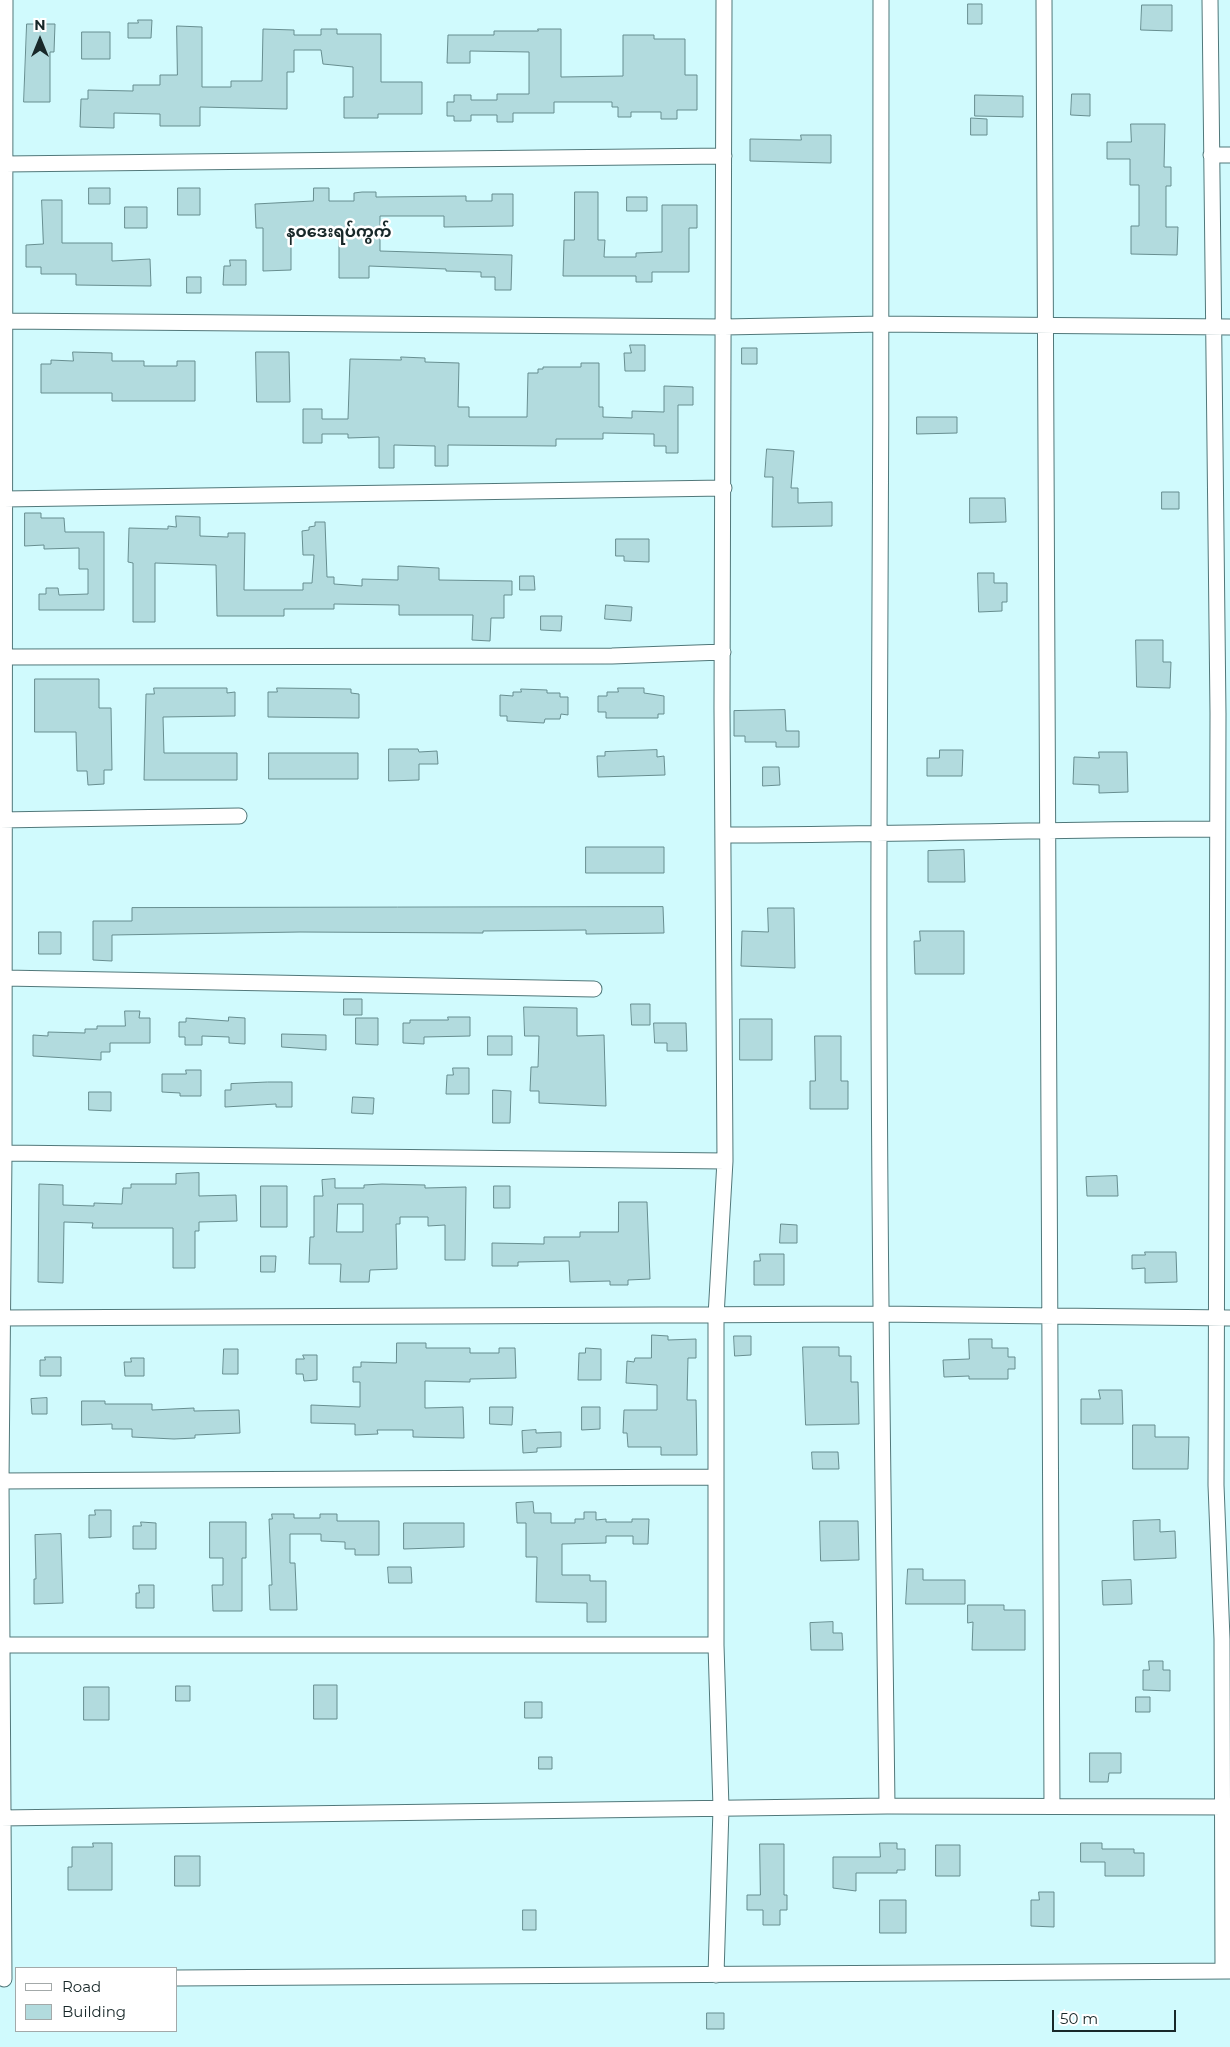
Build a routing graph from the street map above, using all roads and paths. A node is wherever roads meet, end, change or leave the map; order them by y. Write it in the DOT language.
graph roads {
  1 [pos="4,0"];
  2 [pos="724,0"];
  3 [pos="881,0"];
  4 [pos="1044,0"];
  5 [pos="1210,0"];
  6 [pos="1211,154"];
  7 [pos="1230,155"];
  8 [pos="724,156"];
  9 [pos="4,164"];
  10 [pos="4,321"];
  11 [pos="882,324"];
  12 [pos="1047,326"];
  13 [pos="1214,326"];
  14 [pos="724,327"];
  15 [pos="1230,327"];
  16 [pos="724,488"];
  17 [pos="1223,493"];
  18 [pos="4,499"];
  19 [pos="723,652"];
  20 [pos="4,657"];
  21 [pos="239,816"];
  22 [pos="2,820"];
  23 [pos="1049,829"];
  24 [pos="1217,829"];
  25 [pos="723,835"];
  26 [pos="879,835"];
  27 [pos="4,978"];
  28 [pos="1223,986"];
  29 [pos="594,989"];
  30 [pos="1223,1149"];
  31 [pos="4,1153"];
  32 [pos="725,1161"];
  33 [pos="880,1314"];
  34 [pos="1052,1315"];
  35 [pos="716,1316"];
  36 [pos="1,1318"];
  37 [pos="1223,1318"];
  38 [pos="716,1477"];
  39 [pos="1,1481"];
  40 [pos="1223,1485"];
  41 [pos="1226,1640"];
  42 [pos="1,1645"];
  43 [pos="716,1645"];
  44 [pos="1052,1805"];
  45 [pos="887,1806"];
  46 [pos="1225,1807"];
  47 [pos="720,1808"];
  48 [pos="2,1818"];
  49 [pos="1226,1971"];
  50 [pos="716,1975"];
  51 [pos="178,1978"];
  52 [pos="7,1979"];
  1 -- 9 [label="street"];
  2 -- 8 [label="street"];
  3 -- 11 [label="street"];
  4 -- 12 [label="street"];
  5 -- 6 [label="street"];
  6 -- 7 [label="street"];
  6 -- 13 [label="street"];
  8 -- 9 [label="street"];
  8 -- 14 [label="street"];
  9 -- 10 [label="street"];
  10 -- 14 [label="street"];
  10 -- 18 [label="street"];
  11 -- 12 [label="street"];
  11 -- 14 [label="street"];
  11 -- 26 [label="street"];
  12 -- 13 [label="street"];
  12 -- 23 [label="street"];
  13 -- 15 [label="street"];
  13 -- 17 [label="street"];
  14 -- 16 [label="street"];
  16 -- 18 [label="street"];
  16 -- 19 [label="street"];
  17 -- 24 [label="street"];
  18 -- 20 [label="street"];
  19 -- 20 [label="street"];
  19 -- 25 [label="street"];
  20 -- 22 [label="street"];
  21 -- 22 [label="street"];
  22 -- 27 [label="street"];
  23 -- 24 [label="street"];
  23 -- 26 [label="street"];
  23 -- 34 [label="street"];
  24 -- 28 [label="street"];
  25 -- 26 [label="street"];
  25 -- 32 [label="street"];
  26 -- 33 [label="street"];
  27 -- 29 [label="street"];
  27 -- 31 [label="street"];
  28 -- 30 [label="street"];
  30 -- 37 [label="street"];
  31 -- 32 [label="street"];
  31 -- 36 [label="street"];
  32 -- 35 [label="street"];
  33 -- 34 [label="street"];
  33 -- 35 [label="street"];
  33 -- 45 [label="street"];
  34 -- 37 [label="street"];
  34 -- 44 [label="street"];
  35 -- 36 [label="street"];
  35 -- 38 [label="street"];
  36 -- 39 [label="street"];
  37 -- 40 [label="street"];
  38 -- 39 [label="street"];
  38 -- 43 [label="street"];
  39 -- 42 [label="street"];
  40 -- 41 [label="street"];
  41 -- 46 [label="street"];
  42 -- 43 [label="street"];
  42 -- 48 [label="street"];
  43 -- 47 [label="street"];
  44 -- 45 [label="street"];
  44 -- 46 [label="street"];
  45 -- 47 [label="street"];
  46 -- 49 [label="street"];
  47 -- 48 [label="street"];
  47 -- 50 [label="street"];
  48 -- 52 [label="street"];
  49 -- 50 [label="street"];
  50 -- 51 [label="street"];
}
